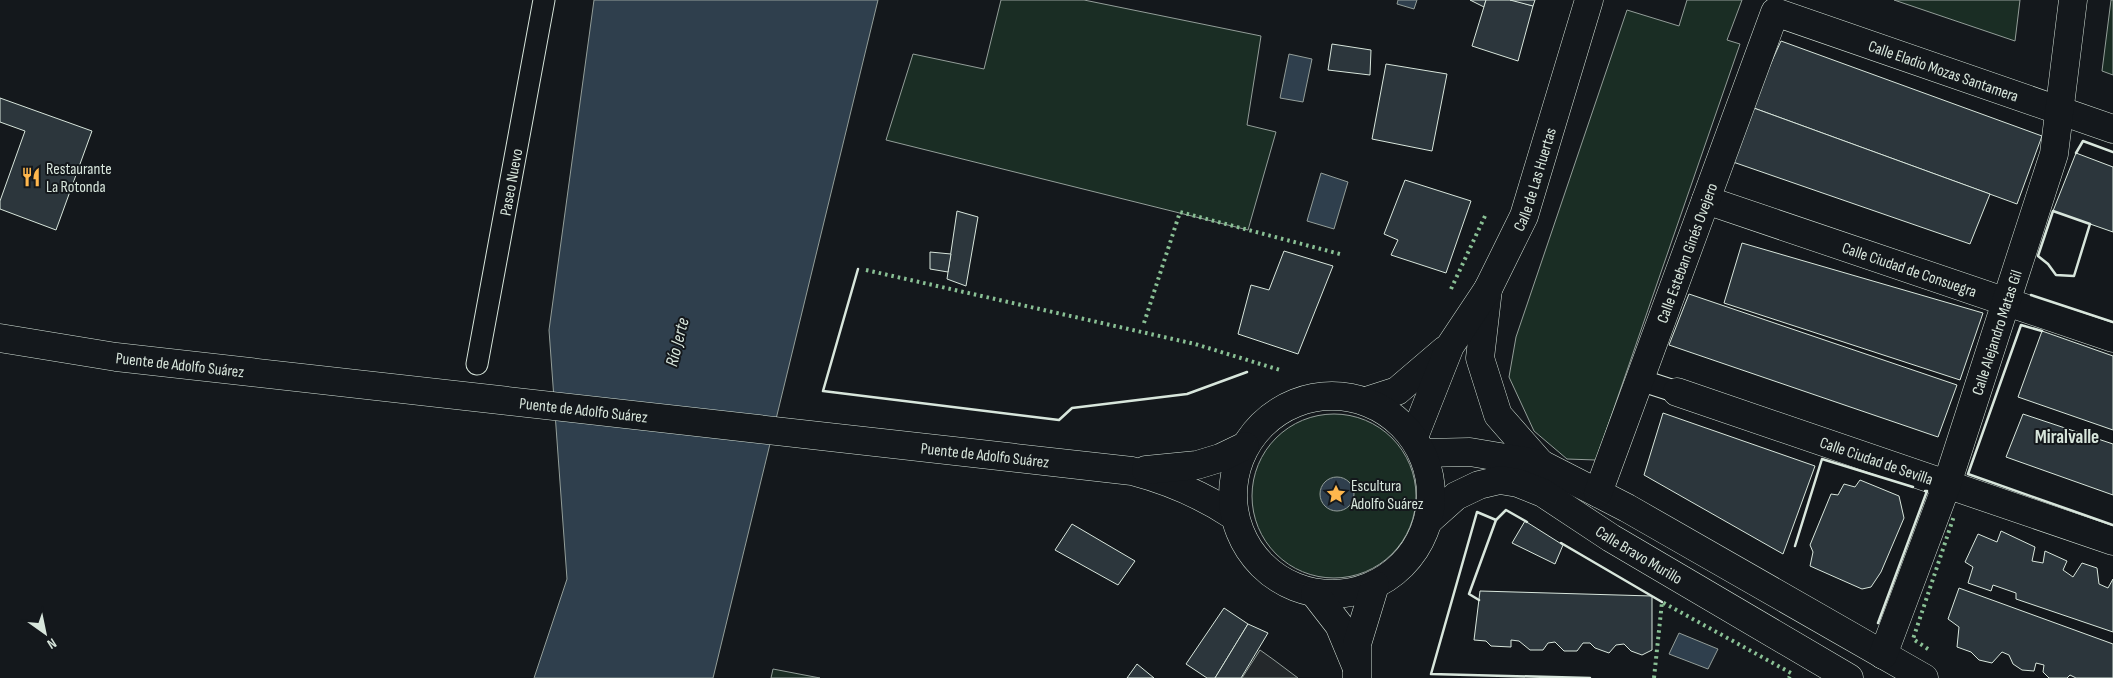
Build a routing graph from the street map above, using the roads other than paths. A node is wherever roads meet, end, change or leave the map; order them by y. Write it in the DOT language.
graph roads {
  1 [pos="544,0"];
  2 [pos="1589,0"];
  3 [pos="2073,0"];
  4 [pos="1774,12"];
  5 [pos="2059,111"];
  6 [pos="2113,129"];
  7 [pos="1706,200"];
  8 [pos="1488,289"];
  9 [pos="2007,302"];
  10 [pos="0,338"];
  11 [pos="2113,338"];
  12 [pos="0,344"];
  13 [pos="35,345"];
  14 [pos="1450,346"];
  15 [pos="477,364"];
  16 [pos="1640,380"];
  17 [pos="1677,392"];
  18 [pos="1366,401"];
  19 [pos="1418,445"];
  20 [pos="1245,446"];
  21 [pos="1541,464"];
  22 [pos="1128,470"];
  23 [pos="1947,484"];
  24 [pos="1598,493"];
  25 [pos="1234,516"];
  26 [pos="1428,521"];
  27 [pos="2113,541"];
  28 [pos="1374,585"];
  29 [pos="1315,594"];
  30 [pos="1883,655"];
  31 [pos="1356,673"];
  32 [pos="1837,675"];
  33 [pos="1924,678"];
  1 -- 15 [label="street, Paseo Nuevo"];
  2 -- 8 [label="street, Calle de Las Huertas"];
  3 -- 5 [label="street, Calle Alejandro Matas Gil"];
  4 -- 5 [label="street, Calle Eladio Mozas Santamera"];
  4 -- 7 [label="street, Calle Esteban Ginés Ovejero"];
  5 -- 6 [label="street, Calle Eladio Mozas Santamera"];
  5 -- 9 [label="street, Calle Alejandro Matas Gil"];
  7 -- 9 [label="street, Calle Ciudad de Consuegra"];
  7 -- 16 [label="street, Calle Esteban Ginés Ovejero"];
  8 -- 14 [label="street, Calle de Las Huertas"];
  8 -- 21 [label="street, Calle Bravo Murillo"];
  9 -- 11 [label="street, Calle Ciudad de Consuegra"];
  9 -- 23 [label="street, Calle Alejandro Matas Gil"];
  10 -- 13 [label="street"];
  12 -- 13 [label="street"];
  13 -- 22 [label="street, Puente de Adolfo Suárez"];
  14 -- 18 [label="street"];
  14 -- 19 [label="street"];
  16 -- 17 [label="street, Calle Ciudad de Sevilla"];
  16 -- 24 [label="street, Calle Esteban Ginés Ovejero"];
  17 -- 23 [label="street, Calle Ciudad de Sevilla"];
  18 -- 19 [label="street"];
  18 -- 20 [label="street"];
  19 -- 21 [label="street, Calle Bravo Murillo"];
  19 -- 26 [label="street"];
  20 -- 22 [label="street"];
  20 -- 25 [label="street"];
  21 -- 24 [label="street, Calle Bravo Murillo"];
  22 -- 25 [label="street"];
  23 -- 27 [label="street, Calle Ciudad de Sevilla"];
  23 -- 30 [label="street, Calle Alejandro Matas Gil"];
  24 -- 30 [label="street, Calle Bravo Murillo"];
  25 -- 29 [label="street"];
  26 -- 28 [label="street"];
  26 -- 32 [label="street, Calle Bravo Murillo"];
  28 -- 29 [label="street"];
  28 -- 31 [label="street"];
  29 -- 31 [label="street"];
  30 -- 33 [label="street, Calle Bravo Murillo"];
}
